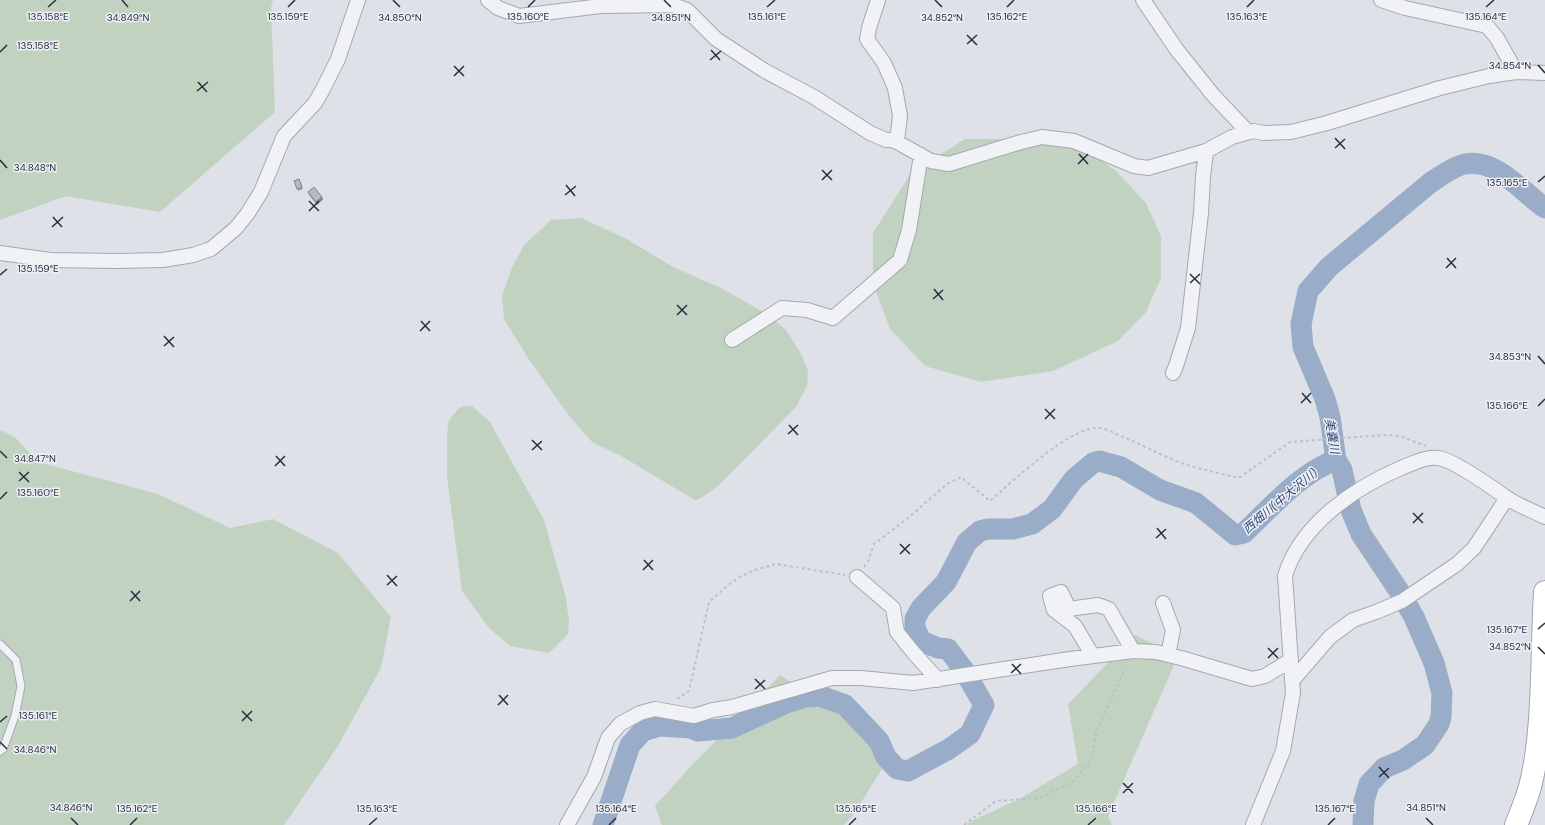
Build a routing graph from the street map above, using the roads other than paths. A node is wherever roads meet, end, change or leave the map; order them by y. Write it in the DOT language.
graph roads {
  1 [pos="358,0"];
  2 [pos="488,0"];
  3 [pos="878,0"];
  4 [pos="1143,0"];
  5 [pos="1380,0"];
  6 [pos="1516,72"];
  7 [pos="1545,73"];
  8 [pos="1248,132"];
  9 [pos="897,142"];
  10 [pos="1206,151"];
  11 [pos="921,155"];
  12 [pos="0,253"];
  13 [pos="732,340"];
  14 [pos="1173,373"];
  15 [pos="1507,498"];
  16 [pos="1545,517"];
  17 [pos="857,578"];
  18 [pos="1545,592"];
  19 [pos="1163,603"];
  20 [pos="0,644"];
  21 [pos="1133,651"];
  22 [pos="1168,655"];
  23 [pos="1093,656"];
  24 [pos="1291,660"];
  25 [pos="938,680"];
  26 [pos="1292,681"];
  27 [pos="0,751"];
  28 [pos="1539,775"];
  29 [pos="567,825"];
  30 [pos="1253,825"];
  31 [pos="1516,825"];
  1 -- 12 [label="street"];
  2 -- 9 [label="street"];
  3 -- 9 [label="street"];
  4 -- 8 [label="street"];
  5 -- 6 [label="street"];
  6 -- 7 [label="street"];
  6 -- 8 [label="street"];
  8 -- 10 [label="street"];
  9 -- 11 [label="street"];
  10 -- 11 [label="street"];
  10 -- 14 [label="street"];
  11 -- 13 [label="street"];
  15 -- 16 [label="street"];
  15 -- 24 [label="street"];
  15 -- 26 [label="street"];
  17 -- 25 [label="street"];
  18 -- 28 [label="main road"];
  19 -- 22 [label="street"];
  20 -- 27 [label="lane"];
  21 -- 22 [label="street"];
  21 -- 23 [label="street"];
  21 -- 23 [label="street"];
  22 -- 24 [label="street"];
  23 -- 25 [label="street"];
  24 -- 26 [label="street"];
  25 -- 29 [label="street"];
  26 -- 30 [label="street"];
  28 -- 31 [label="main road"];
}
